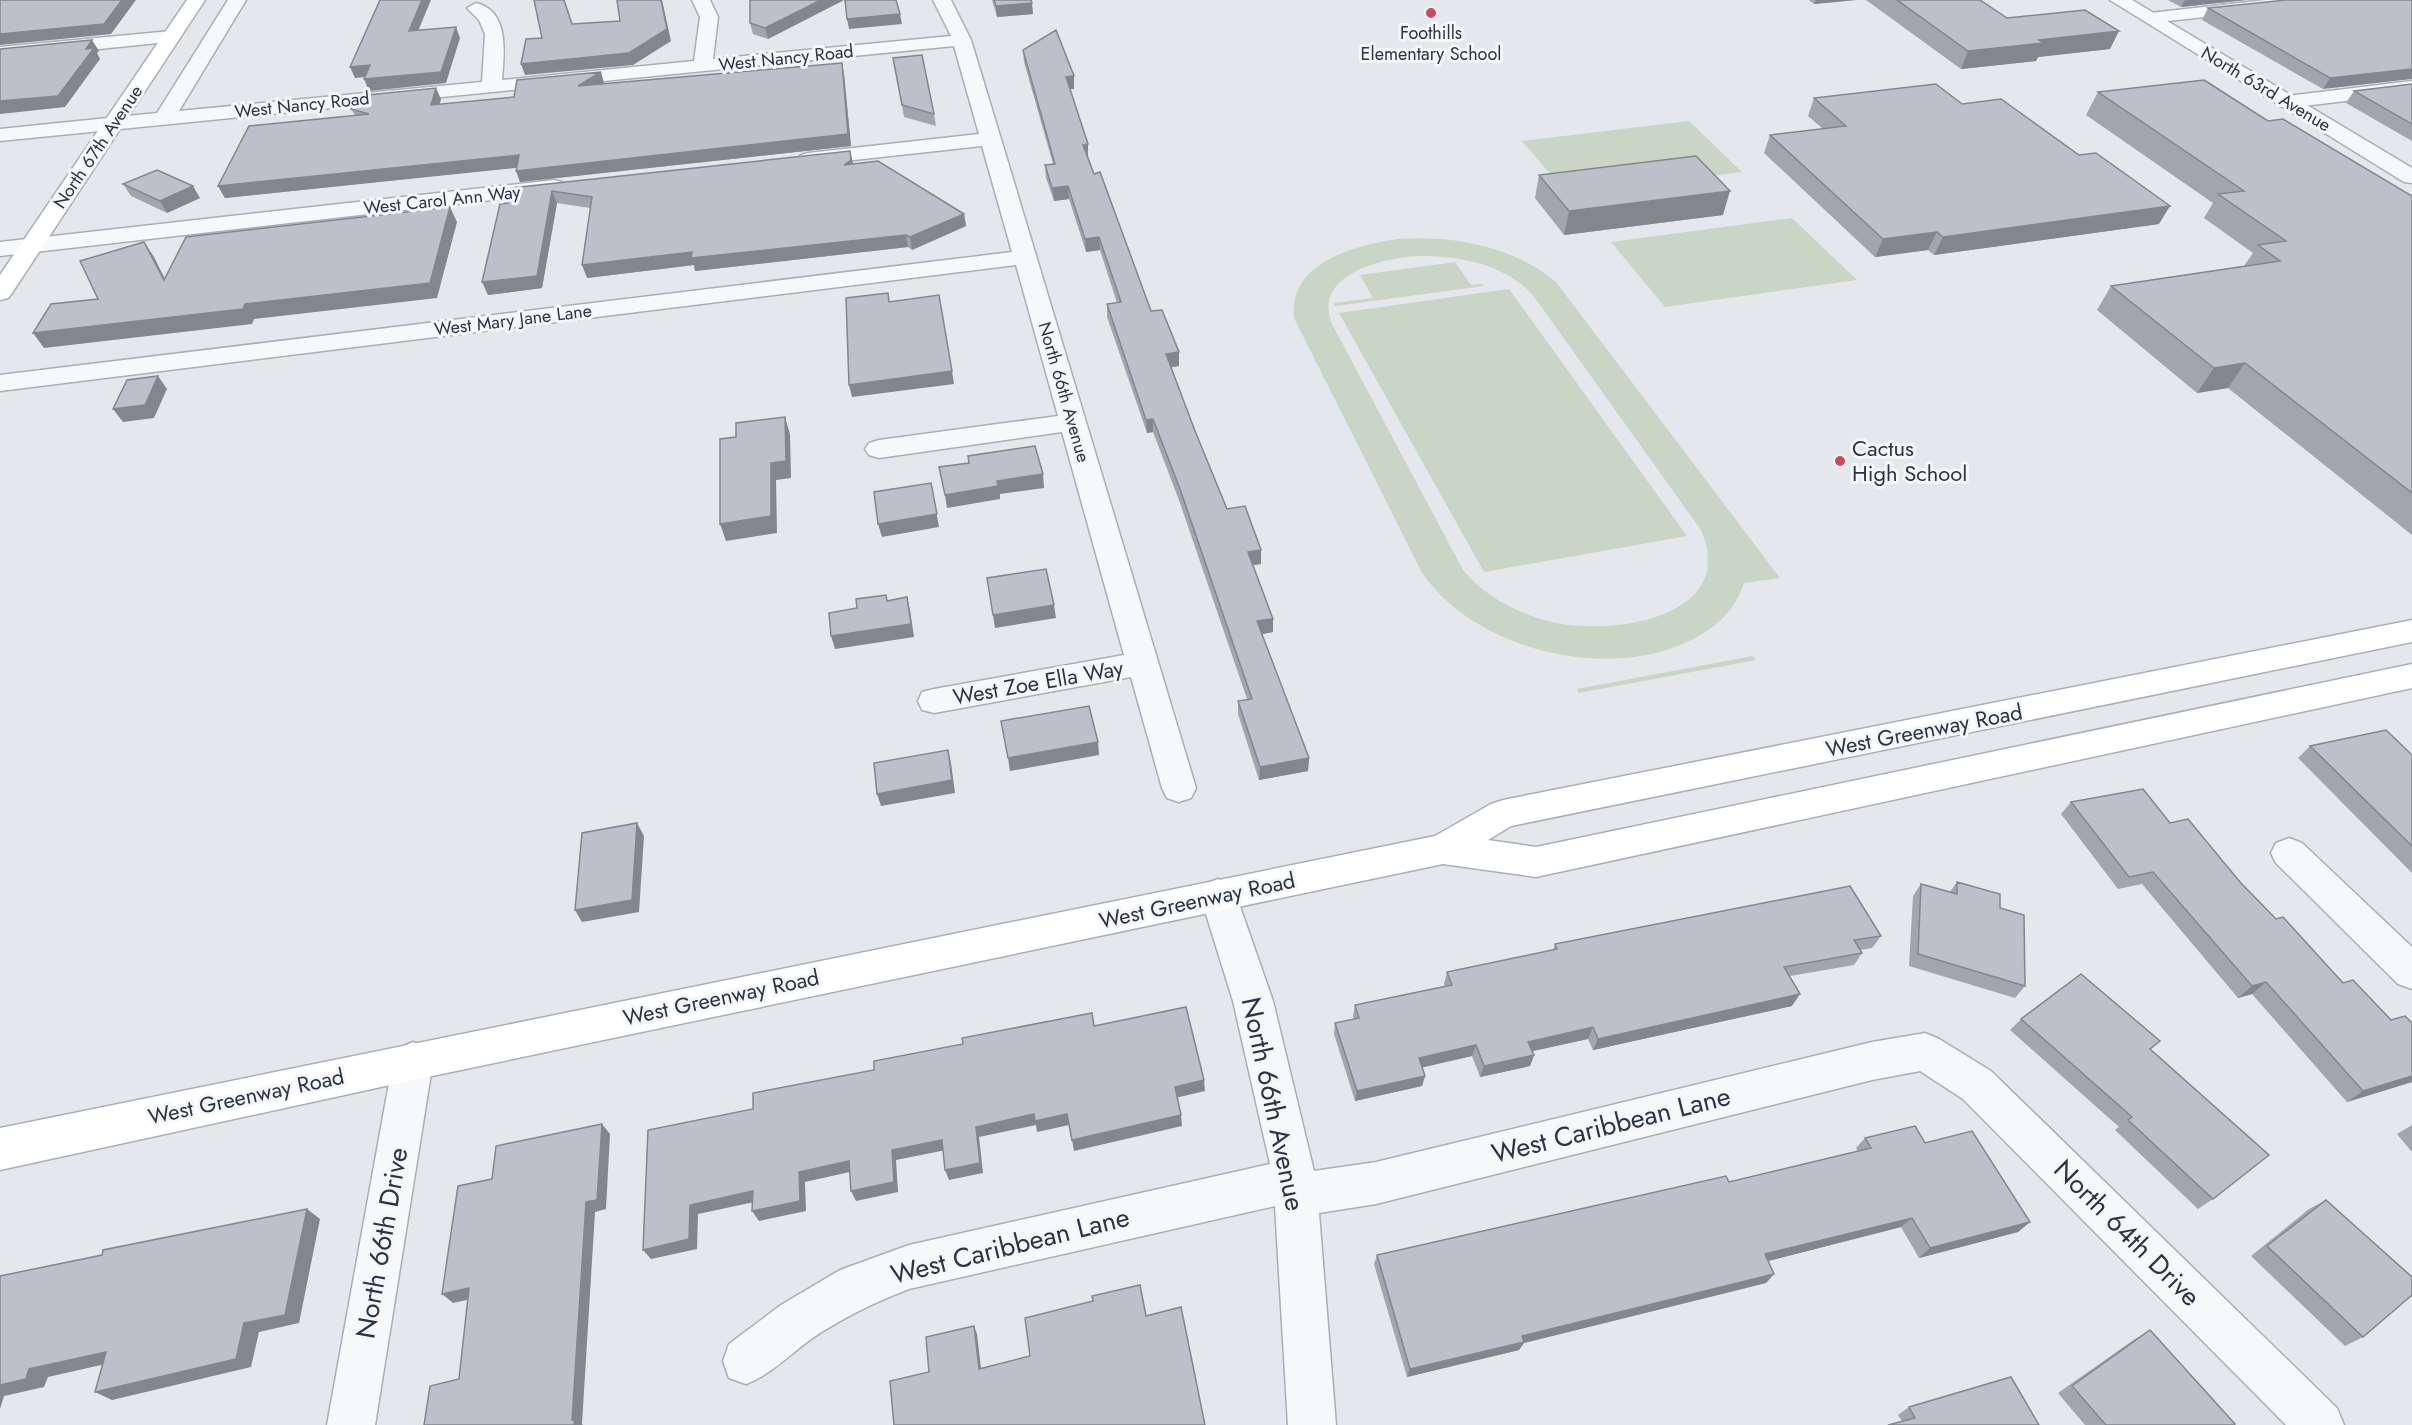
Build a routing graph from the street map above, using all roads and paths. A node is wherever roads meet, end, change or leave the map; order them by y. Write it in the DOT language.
graph roads {
  1 [pos="196,0"];
  2 [pos="237,0"];
  3 [pos="701,0"];
  4 [pos="942,0"];
  5 [pos="2120,0"];
  6 [pos="2315,0"];
  7 [pos="476,8"];
  8 [pos="2150,18"];
  9 [pos="171,37"];
  10 [pos="962,40"];
  11 [pos="0,53"];
  12 [pos="703,67"];
  13 [pos="491,86"];
  14 [pos="2412,87"];
  15 [pos="2287,102"];
  16 [pos="164,119"];
  17 [pos="113,124"];
  18 [pos="0,135"];
  19 [pos="991,139"];
  20 [pos="791,161"];
  21 [pos="2412,177"];
  22 [pos="579,185"];
  23 [pos="32,246"];
  24 [pos="0,249"];
  25 [pos="1025,257"];
  26 [pos="0,293"];
  27 [pos="0,383"];
  28 [pos="1073,422"];
  29 [pos="879,449"];
  30 [pos="2412,631"];
  31 [pos="1143,663"];
  32 [pos="2412,676"];
  33 [pos="2083,699"];
  34 [pos="934,701"];
  35 [pos="2099,742"];
  36 [pos="1179,788"];
  37 [pos="1443,849"];
  38 [pos="2289,853"];
  39 [pos="1218,895"];
  40 [pos="2412,972"];
  41 [pos="1925,1052"];
  42 [pos="413,1060"];
  43 [pos="0,1149"];
  44 [pos="1296,1188"];
  45 [pos="746,1361"];
  46 [pos="351,1425"];
  47 [pos="1312,1425"];
  48 [pos="2320,1425"];
  1 -- 9 [label="main road, North 67th Avenue"];
  2 -- 16 [label="street, North 67th Avenue"];
  3 -- 12 [label="street"];
  4 -- 10 [label="street, North 66th Avenue"];
  5 -- 8 [label="street, North 63rd Avenue"];
  6 -- 8 [label="street"];
  7 -- 13 [label="street"];
  8 -- 15 [label="street, North 63rd Avenue"];
  9 -- 11 [label="street"];
  9 -- 17 [label="main road, North 67th Avenue"];
  10 -- 12 [label="street, West Nancy Road"];
  10 -- 19 [label="street, North 66th Avenue"];
  12 -- 13 [label="street, West Nancy Road"];
  13 -- 16 [label="street, West Nancy Road"];
  14 -- 15 [label="street"];
  15 -- 21 [label="street, North 63rd Avenue"];
  16 -- 17 [label="street, West Nancy Road"];
  17 -- 18 [label="street, West Nancy Road"];
  17 -- 23 [label="main road, North 67th Avenue"];
  19 -- 20 [label="street"];
  19 -- 25 [label="street, North 66th Avenue"];
  22 -- 23 [label="street, West Carol Ann Way"];
  23 -- 24 [label="street, West Carol Ann Way"];
  23 -- 26 [label="main road, North 67th Avenue"];
  25 -- 27 [label="street, West Mary Jane Lane"];
  25 -- 28 [label="street, North 66th Avenue"];
  28 -- 29 [label="street"];
  28 -- 31 [label="street, North 66th Avenue"];
  30 -- 33 [label="main road, West Greenway Road"];
  31 -- 34 [label="street, West Zoe Ella Way"];
  31 -- 36 [label="street, North 66th Avenue"];
  32 -- 35 [label="main road, West Greenway Road"];
  33 -- 35 [label="main road"];
  33 -- 37 [label="main road, West Greenway Road"];
  35 -- 37 [label="main road, West Greenway Road"];
  37 -- 39 [label="main road, West Greenway Road"];
  38 -- 40 [label="street"];
  39 -- 42 [label="main road, West Greenway Road"];
  39 -- 44 [label="street, North 66th Avenue"];
  41 -- 44 [label="street, West Caribbean Lane"];
  41 -- 48 [label="street, North 64th Drive"];
  42 -- 43 [label="main road, West Greenway Road"];
  42 -- 46 [label="street, North 66th Drive"];
  44 -- 45 [label="street, West Caribbean Lane"];
  44 -- 47 [label="street, North 66th Avenue"];
}
